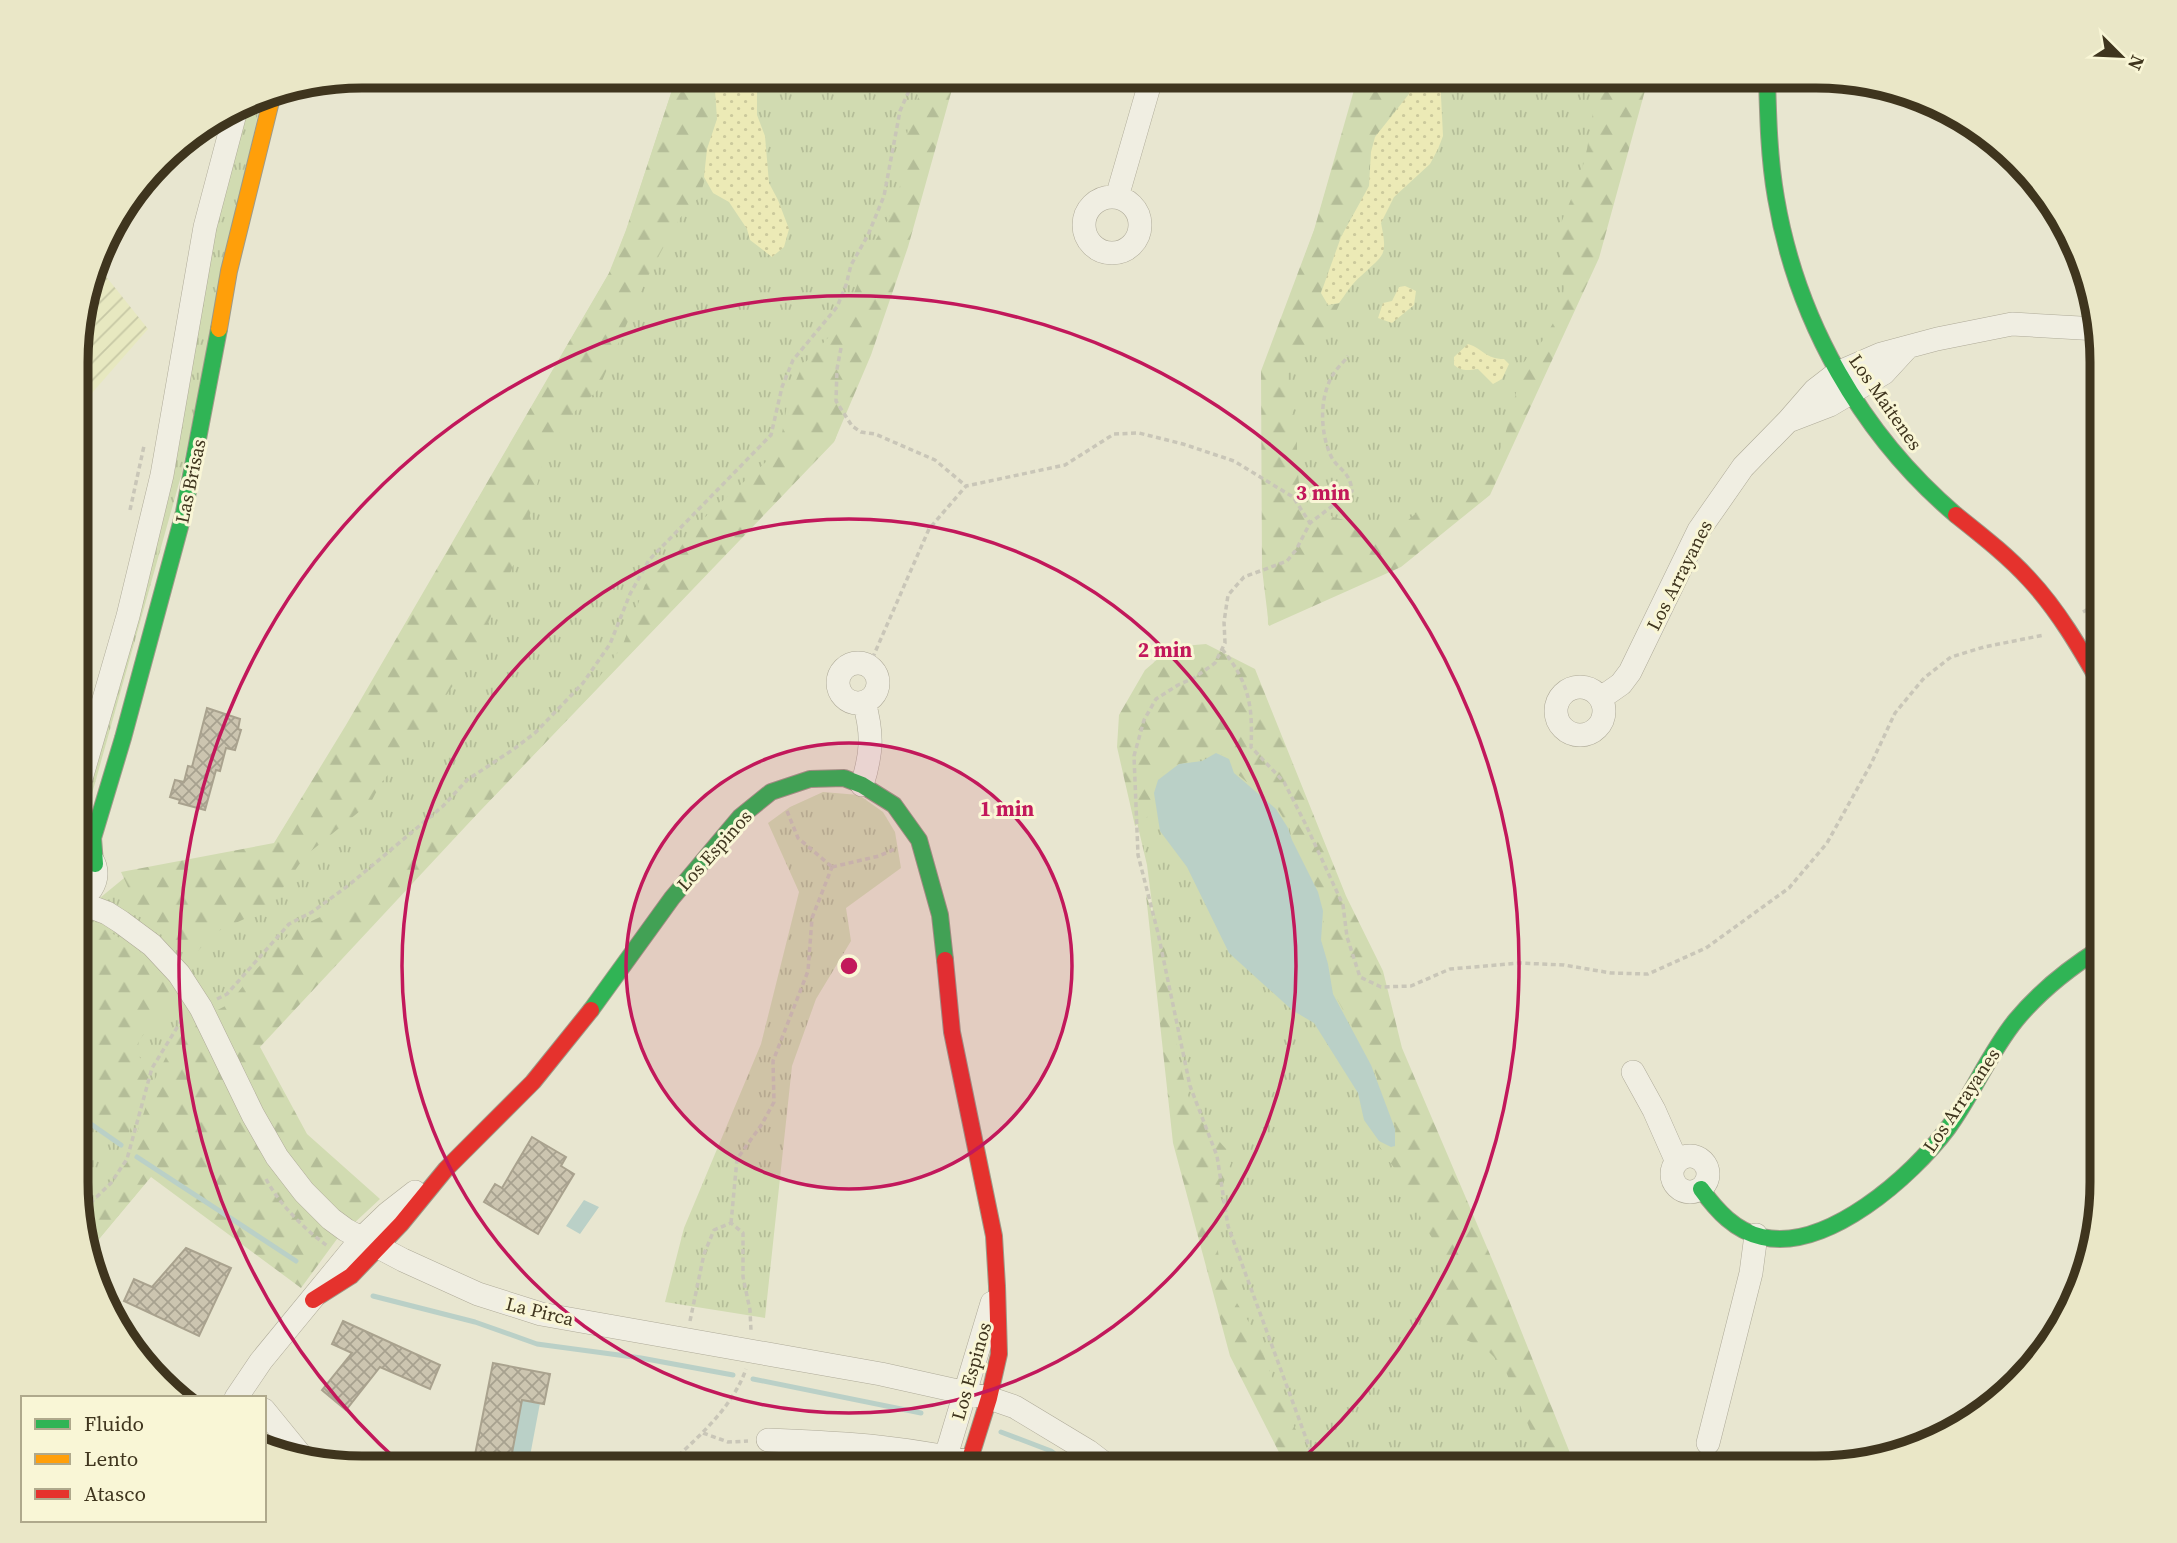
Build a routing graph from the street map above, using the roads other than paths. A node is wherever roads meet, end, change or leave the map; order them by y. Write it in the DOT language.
graph roads {
  1 [pos="1149,88"];
  2 [pos="1767,88"];
  3 [pos="271,103"];
  4 [pos="234,119"];
  5 [pos="1117,197"];
  6 [pos="2087,328"];
  7 [pos="1907,348"];
  8 [pos="1837,373"];
  9 [pos="1850,393"];
  10 [pos="1788,421"];
  11 [pos="2090,666"];
  12 [pos="1601,698"];
  13 [pos="864,702"];
  14 [pos="88,754"];
  15 [pos="862,785"];
  16 [pos="88,856"];
  17 [pos="96,870"];
  18 [pos="88,893"];
  19 [pos="88,905"];
  20 [pos="121,922"];
  21 [pos="2090,955"];
  22 [pos="1633,1072"];
  23 [pos="446,1169"];
  24 [pos="1701,1189"];
  25 [pos="1756,1235"];
  26 [pos="371,1243"];
  27 [pos="997,1286"];
  28 [pos="966,1392"];
  29 [pos="245,1393"];
  30 [pos="989,1398"];
  31 [pos="266,1412"];
  32 [pos="768,1440"];
  33 [pos="1708,1443"];
  34 [pos="293,1447"];
  35 [pos="946,1456"];
  36 [pos="981,1456"];
  37 [pos="1095,1456"];
  1 -- 5 [label="street"];
  2 -- 8 [label="street, Los Maitenes"];
  3 -- 17 [label="street, Las Brisas"];
  4 -- 14 [label="street, Las Brisas"];
  6 -- 7 [label="street, Los Arrayanes"];
  7 -- 8 [label="street, Los Arrayanes"];
  7 -- 9 [label="street, Los Arrayanes"];
  8 -- 9 [label="street, Los Maitenes"];
  8 -- 10 [label="street, Los Arrayanes"];
  9 -- 10 [label="street, Los Arrayanes"];
  9 -- 11 [label="street, Los Maitenes"];
  10 -- 12 [label="street, Los Arrayanes"];
  13 -- 13 [label="street"];
  13 -- 15 [label="street"];
  15 -- 23 [label="street, Los Espinos"];
  15 -- 27 [label="street, Los Espinos"];
  16 -- 17 [label="street"];
  17 -- 18 [label="street"];
  17 -- 20 [label="street, La Pirca"];
  19 -- 20 [label="street, La Pirca"];
  20 -- 26 [label="street, La Pirca"];
  21 -- 25 [label="street, Los Arrayanes"];
  22 -- 24 [label="street"];
  23 -- 26 [label="street, Los Espinos"];
  24 -- 25 [label="street, Los Arrayanes"];
  25 -- 33 [label="street"];
  26 -- 28 [label="street, La Pirca"];
  26 -- 29 [label="street, Los Espinos"];
  27 -- 28 [label="street, Los Espinos"];
  27 -- 30 [label="street, Los Espinos"];
  28 -- 30 [label="street, La Pirca"];
  28 -- 35 [label="street, Los Espinos"];
  30 -- 36 [label="street, Los Espinos"];
  30 -- 37 [label="street, La Pirca"];
  31 -- 34 [label="street"];
  32 -- 35 [label="street"];
}
